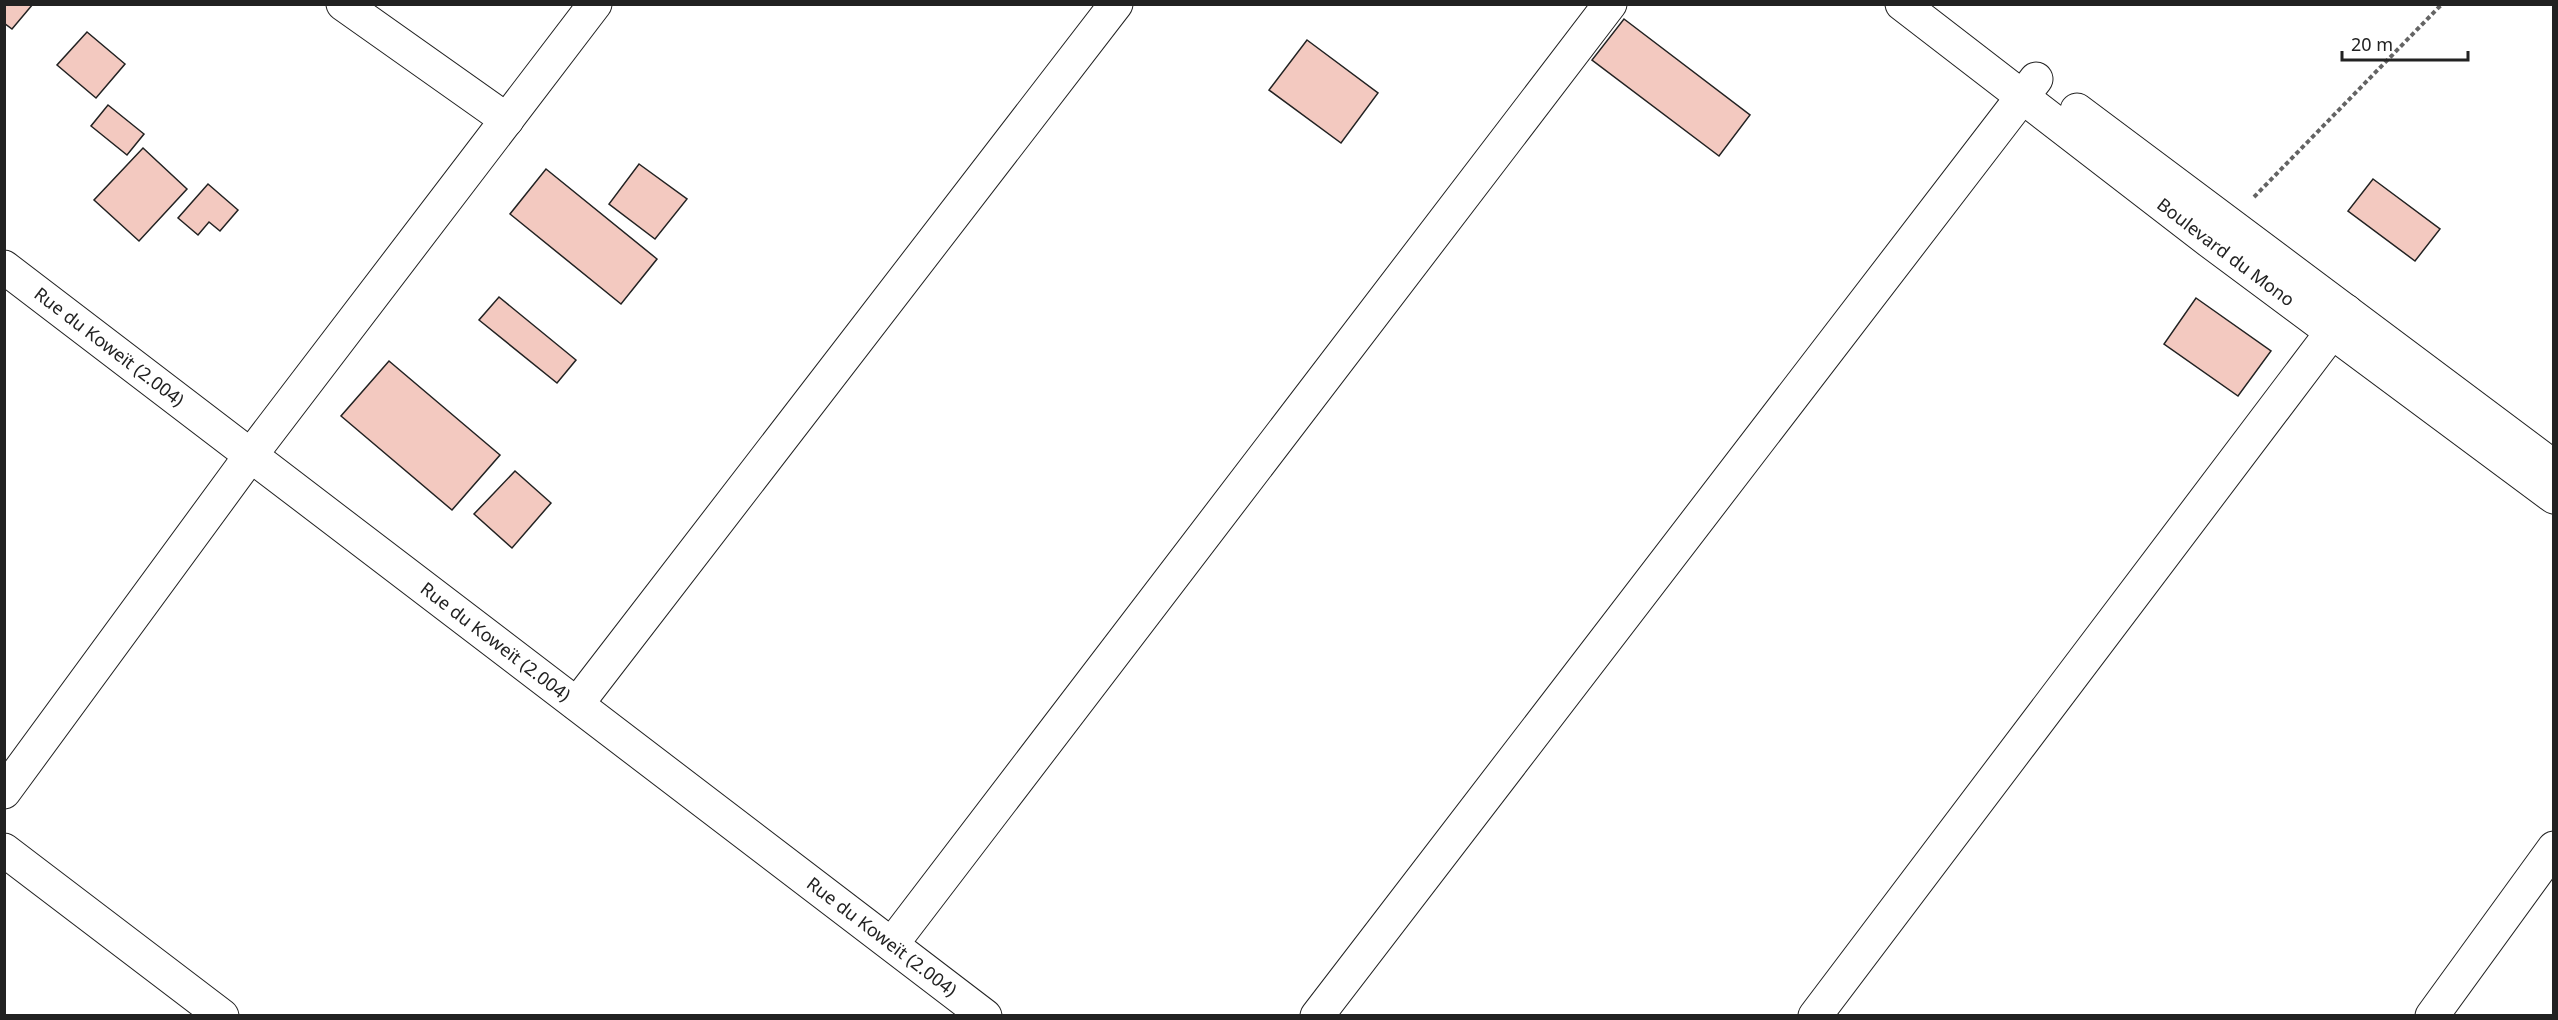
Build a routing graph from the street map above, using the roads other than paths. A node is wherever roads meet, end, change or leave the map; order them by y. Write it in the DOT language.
graph roads {
  1 [pos="343,4"];
  2 [pos="595,4"];
  3 [pos="1116,4"];
  4 [pos="1610,4"];
  5 [pos="1902,4"];
  6 [pos="1937,4"];
  7 [pos="2030,88"];
  8 [pos="507,120"];
  9 [pos="4,267"];
  10 [pos="2339,321"];
  11 [pos="251,456"];
  12 [pos="2553,467"];
  13 [pos="2553,497"];
  14 [pos="577,704"];
  15 [pos="4,792"];
  16 [pos="2553,848"];
  17 [pos="4,850"];
  18 [pos="892,944"];
  19 [pos="222,1016"];
  20 [pos="985,1016"];
  21 [pos="1317,1016"];
  22 [pos="1815,1016"];
  23 [pos="2432,1016"];
  1 -- 8 [label="street"];
  2 -- 8 [label="street"];
  3 -- 14 [label="street"];
  4 -- 18 [label="street"];
  5 -- 7 [label="street, Boulevard du Mono"];
  6 -- 7 [label="street, Boulevard du Mono"];
  7 -- 10 [label="street, Boulevard du Mono"];
  7 -- 10 [label="street, Boulevard du Mono"];
  7 -- 21 [label="street"];
  8 -- 11 [label="street"];
  9 -- 11 [label="street, Rue du Koweït (2.004)"];
  10 -- 12 [label="street, Boulevard du Mono"];
  10 -- 13 [label="street, Boulevard du Mono"];
  10 -- 22 [label="street"];
  11 -- 14 [label="street, Rue du Koweït (2.004)"];
  11 -- 15 [label="street"];
  14 -- 18 [label="street, Rue du Koweït (2.004)"];
  16 -- 23 [label="street"];
  17 -- 19 [label="street"];
  18 -- 20 [label="street, Rue du Koweït (2.004)"];
}
